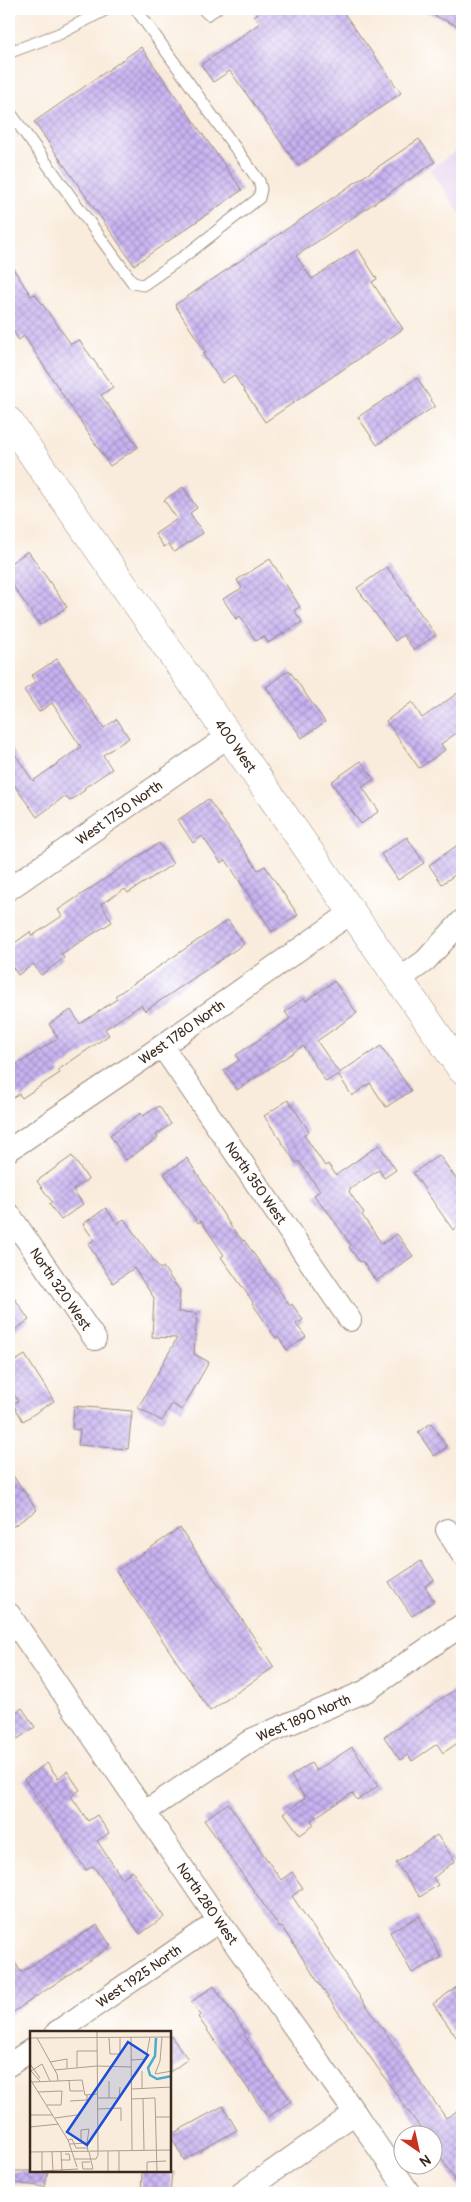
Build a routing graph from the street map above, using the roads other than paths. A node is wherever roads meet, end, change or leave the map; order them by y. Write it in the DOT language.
graph roads {
  1 [pos="107,9"];
  2 [pos="136,9"];
  3 [pos="203,9"];
  4 [pos="216,9"];
  5 [pos="10,51"];
  6 [pos="9,111"];
  7 [pos="9,421"];
  8 [pos="229,736"];
  9 [pos="9,889"];
  10 [pos="352,912"];
  11 [pos="462,921"];
  12 [pos="400,979"];
  13 [pos="162,1046"];
  14 [pos="462,1070"];
  15 [pos="9,1150"];
  16 [pos="9,1214"];
  17 [pos="350,1320"];
  18 [pos="95,1339"];
  19 [pos="447,1530"];
  20 [pos="462,1554"];
  21 [pos="9,1614"];
  22 [pos="462,1626"];
  23 [pos="145,1812"];
  24 [pos="218,1921"];
  25 [pos="58,2031"];
  26 [pos="30,2051"];
  27 [pos="9,2065"];
  28 [pos="355,2113"];
  29 [pos="242,2193"];
  30 [pos="409,2193"];
  1 -- 5 [label="lane"];
  2 -- 6 [label="lane"];
  3 -- 4 [label="lane"];
  7 -- 8 [label="street, 400 West"];
  8 -- 9 [label="street, West 1750 North"];
  8 -- 10 [label="street, 400 West"];
  10 -- 12 [label="street, 400 West"];
  10 -- 13 [label="street, West 1780 North"];
  11 -- 12 [label="street"];
  12 -- 14 [label="street, 400 West"];
  13 -- 15 [label="street, West 1780 North"];
  13 -- 17 [label="street, North 350 West"];
  16 -- 18 [label="street, North 320 West"];
  19 -- 20 [label="street"];
  21 -- 23 [label="street, North 280 West"];
  22 -- 23 [label="street, West 1890 North"];
  23 -- 24 [label="street, North 280 West"];
  24 -- 25 [label="street, West 1925 North"];
  24 -- 28 [label="street, North 280 West"];
  26 -- 27 [label="street"];
  28 -- 29 [label="street"];
  28 -- 30 [label="street, North 280 West"];
}
